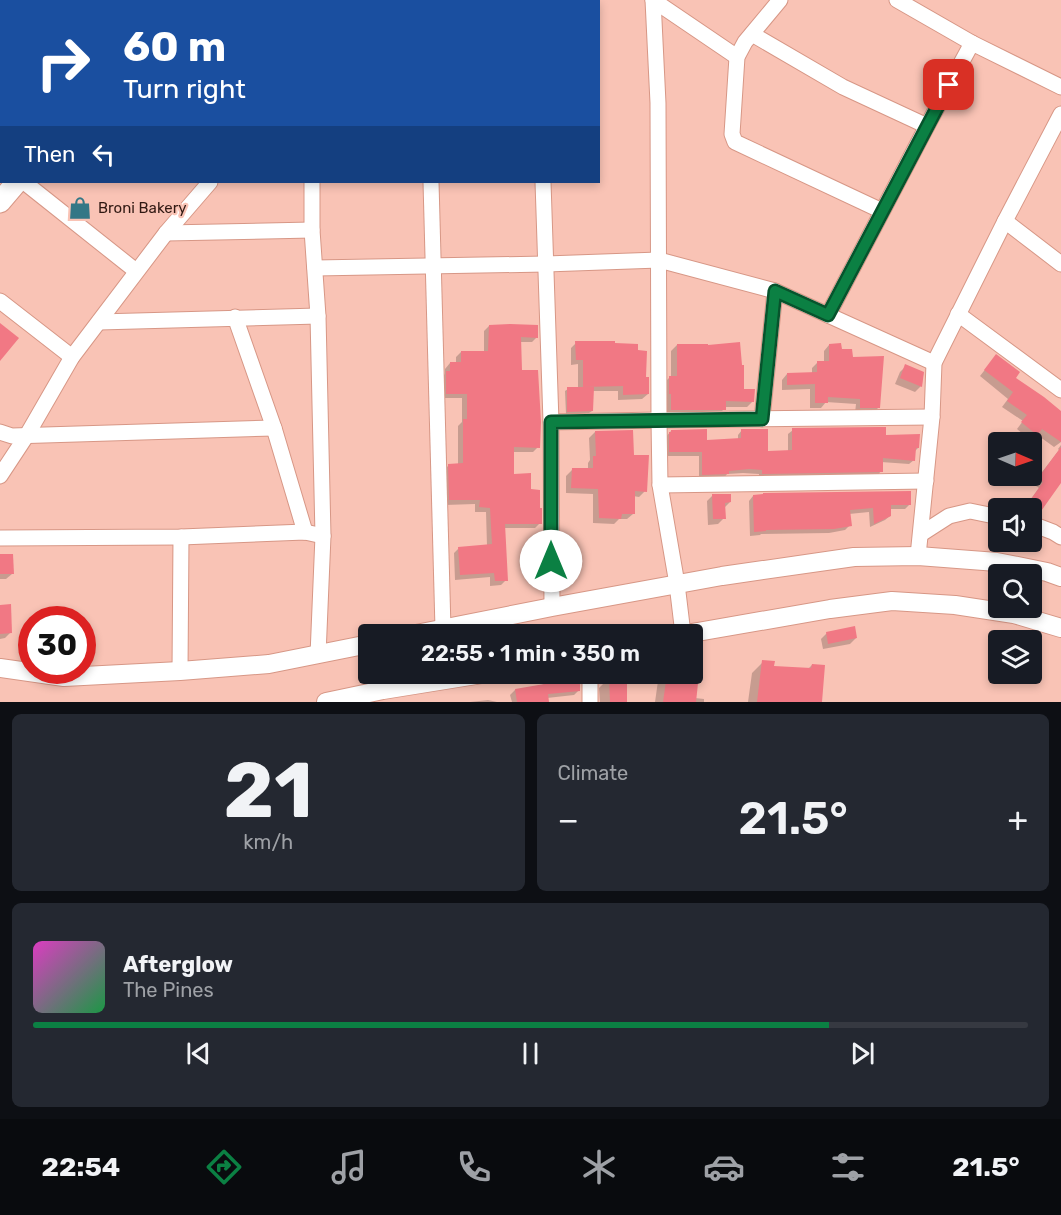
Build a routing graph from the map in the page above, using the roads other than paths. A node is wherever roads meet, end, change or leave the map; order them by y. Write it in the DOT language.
graph roads {
  1 [pos="653,0"];
  2 [pos="780,0"];
  3 [pos="897,0"];
  4 [pos="752,34"];
  5 [pos="972,43"];
  6 [pos="737,57"];
  7 [pos="1061,87"];
  8 [pos="1061,114"];
  9 [pos="927,126"];
  10 [pos="16,183"];
  11 [pos="25,183"];
  12 [pos="209,183"];
  13 [pos="312,183"];
  14 [pos="431,183"];
  15 [pos="543,183"];
  16 [pos="0,202"];
  17 [pos="882,211"];
  18 [pos="1005,221"];
  19 [pos="312,230"];
  20 [pos="166,233"];
  21 [pos="659,260"];
  22 [pos="546,264"];
  23 [pos="1061,264"];
  24 [pos="434,265"];
  25 [pos="315,268"];
  26 [pos="136,271"];
  27 [pos="775,291"];
  28 [pos="0,301"];
  29 [pos="958,314"];
  30 [pos="828,315"];
  31 [pos="318,316"];
  32 [pos="235,318"];
  33 [pos="99,322"];
  34 [pos="72,357"];
  35 [pos="934,363"];
  36 [pos="1061,390"];
  37 [pos="932,417"];
  38 [pos="762,419"];
  39 [pos="659,420"];
  40 [pos="551,422"];
  41 [pos="274,428"];
  42 [pos="0,432"];
  43 [pos="27,435"];
  44 [pos="0,476"];
  45 [pos="926,481"];
  46 [pos="660,485"];
  47 [pos="988,514"];
  48 [pos="1042,528"];
  49 [pos="304,532"];
  50 [pos="921,534"];
  51 [pos="323,536"];
  52 [pos="180,537"];
  53 [pos="1061,537"];
  54 [pos="0,538"];
  55 [pos="918,556"];
  56 [pos="1061,577"];
  57 [pos="677,584"];
  58 [pos="552,607"];
  59 [pos="443,624"];
  60 [pos="468,624"];
  61 [pos="683,624"];
  62 [pos="1061,628"];
  63 [pos="703,631"];
  64 [pos="358,646"];
  65 [pos="318,655"];
  66 [pos="0,668"];
  67 [pos="180,670"];
  68 [pos="420,684"];
  69 [pos="590,684"];
  70 [pos="326,702"];
  71 [pos="590,702"];
  1 -- 6 [label="street"];
  1 -- 21 [label="street"];
  2 -- 4 [label="street"];
  3 -- 5 [label="street"];
  4 -- 6 [label="street"];
  4 -- 9 [label="street"];
  5 -- 7 [label="street"];
  5 -- 9 [label="street"];
  6 -- 17 [label="street"];
  8 -- 18 [label="street"];
  9 -- 17 [label="street"];
  10 -- 16 [label="highway"];
  11 -- 26 [label="street"];
  12 -- 20 [label="street"];
  13 -- 19 [label="street"];
  14 -- 24 [label="street"];
  15 -- 22 [label="street"];
  17 -- 30 [label="street"];
  18 -- 23 [label="street"];
  18 -- 29 [label="street"];
  19 -- 20 [label="street"];
  19 -- 25 [label="street"];
  20 -- 26 [label="street"];
  21 -- 22 [label="street"];
  21 -- 27 [label="street"];
  21 -- 39 [label="street"];
  22 -- 24 [label="street"];
  22 -- 40 [label="street"];
  24 -- 25 [label="street"];
  24 -- 59 [label="street"];
  25 -- 31 [label="street"];
  26 -- 33 [label="street"];
  27 -- 30 [label="street"];
  27 -- 38 [label="street"];
  28 -- 34 [label="street"];
  29 -- 35 [label="street"];
  29 -- 36 [label="street"];
  30 -- 35 [label="street"];
  31 -- 32 [label="street"];
  31 -- 51 [label="street"];
  32 -- 33 [label="street"];
  32 -- 41 [label="street"];
  33 -- 34 [label="street"];
  34 -- 43 [label="street"];
  35 -- 37 [label="street"];
  37 -- 38 [label="street"];
  37 -- 45 [label="street"];
  38 -- 39 [label="street"];
  39 -- 40 [label="street"];
  39 -- 46 [label="street"];
  40 -- 58 [label="street"];
  41 -- 43 [label="street"];
  41 -- 49 [label="street"];
  42 -- 43 [label="street"];
  43 -- 44 [label="street"];
  45 -- 46 [label="street"];
  45 -- 50 [label="street"];
  46 -- 57 [label="street"];
  47 -- 50 [label="street"];
  48 -- 53 [label="street"];
  49 -- 51 [label="street"];
  49 -- 52 [label="street"];
  50 -- 55 [label="street"];
  51 -- 65 [label="street"];
  52 -- 54 [label="street"];
  52 -- 67 [label="street"];
  55 -- 56 [label="main road"];
  55 -- 57 [label="main road"];
  57 -- 58 [label="main road"];
  57 -- 61 [label="street"];
  58 -- 60 [label="main road"];
  62 -- 63 [label="main road"];
  64 -- 65 [label="main road"];
  65 -- 67 [label="main road"];
  66 -- 67 [label="main road"];
  68 -- 70 [label="main road"];
  69 -- 71 [label="street"];
}
